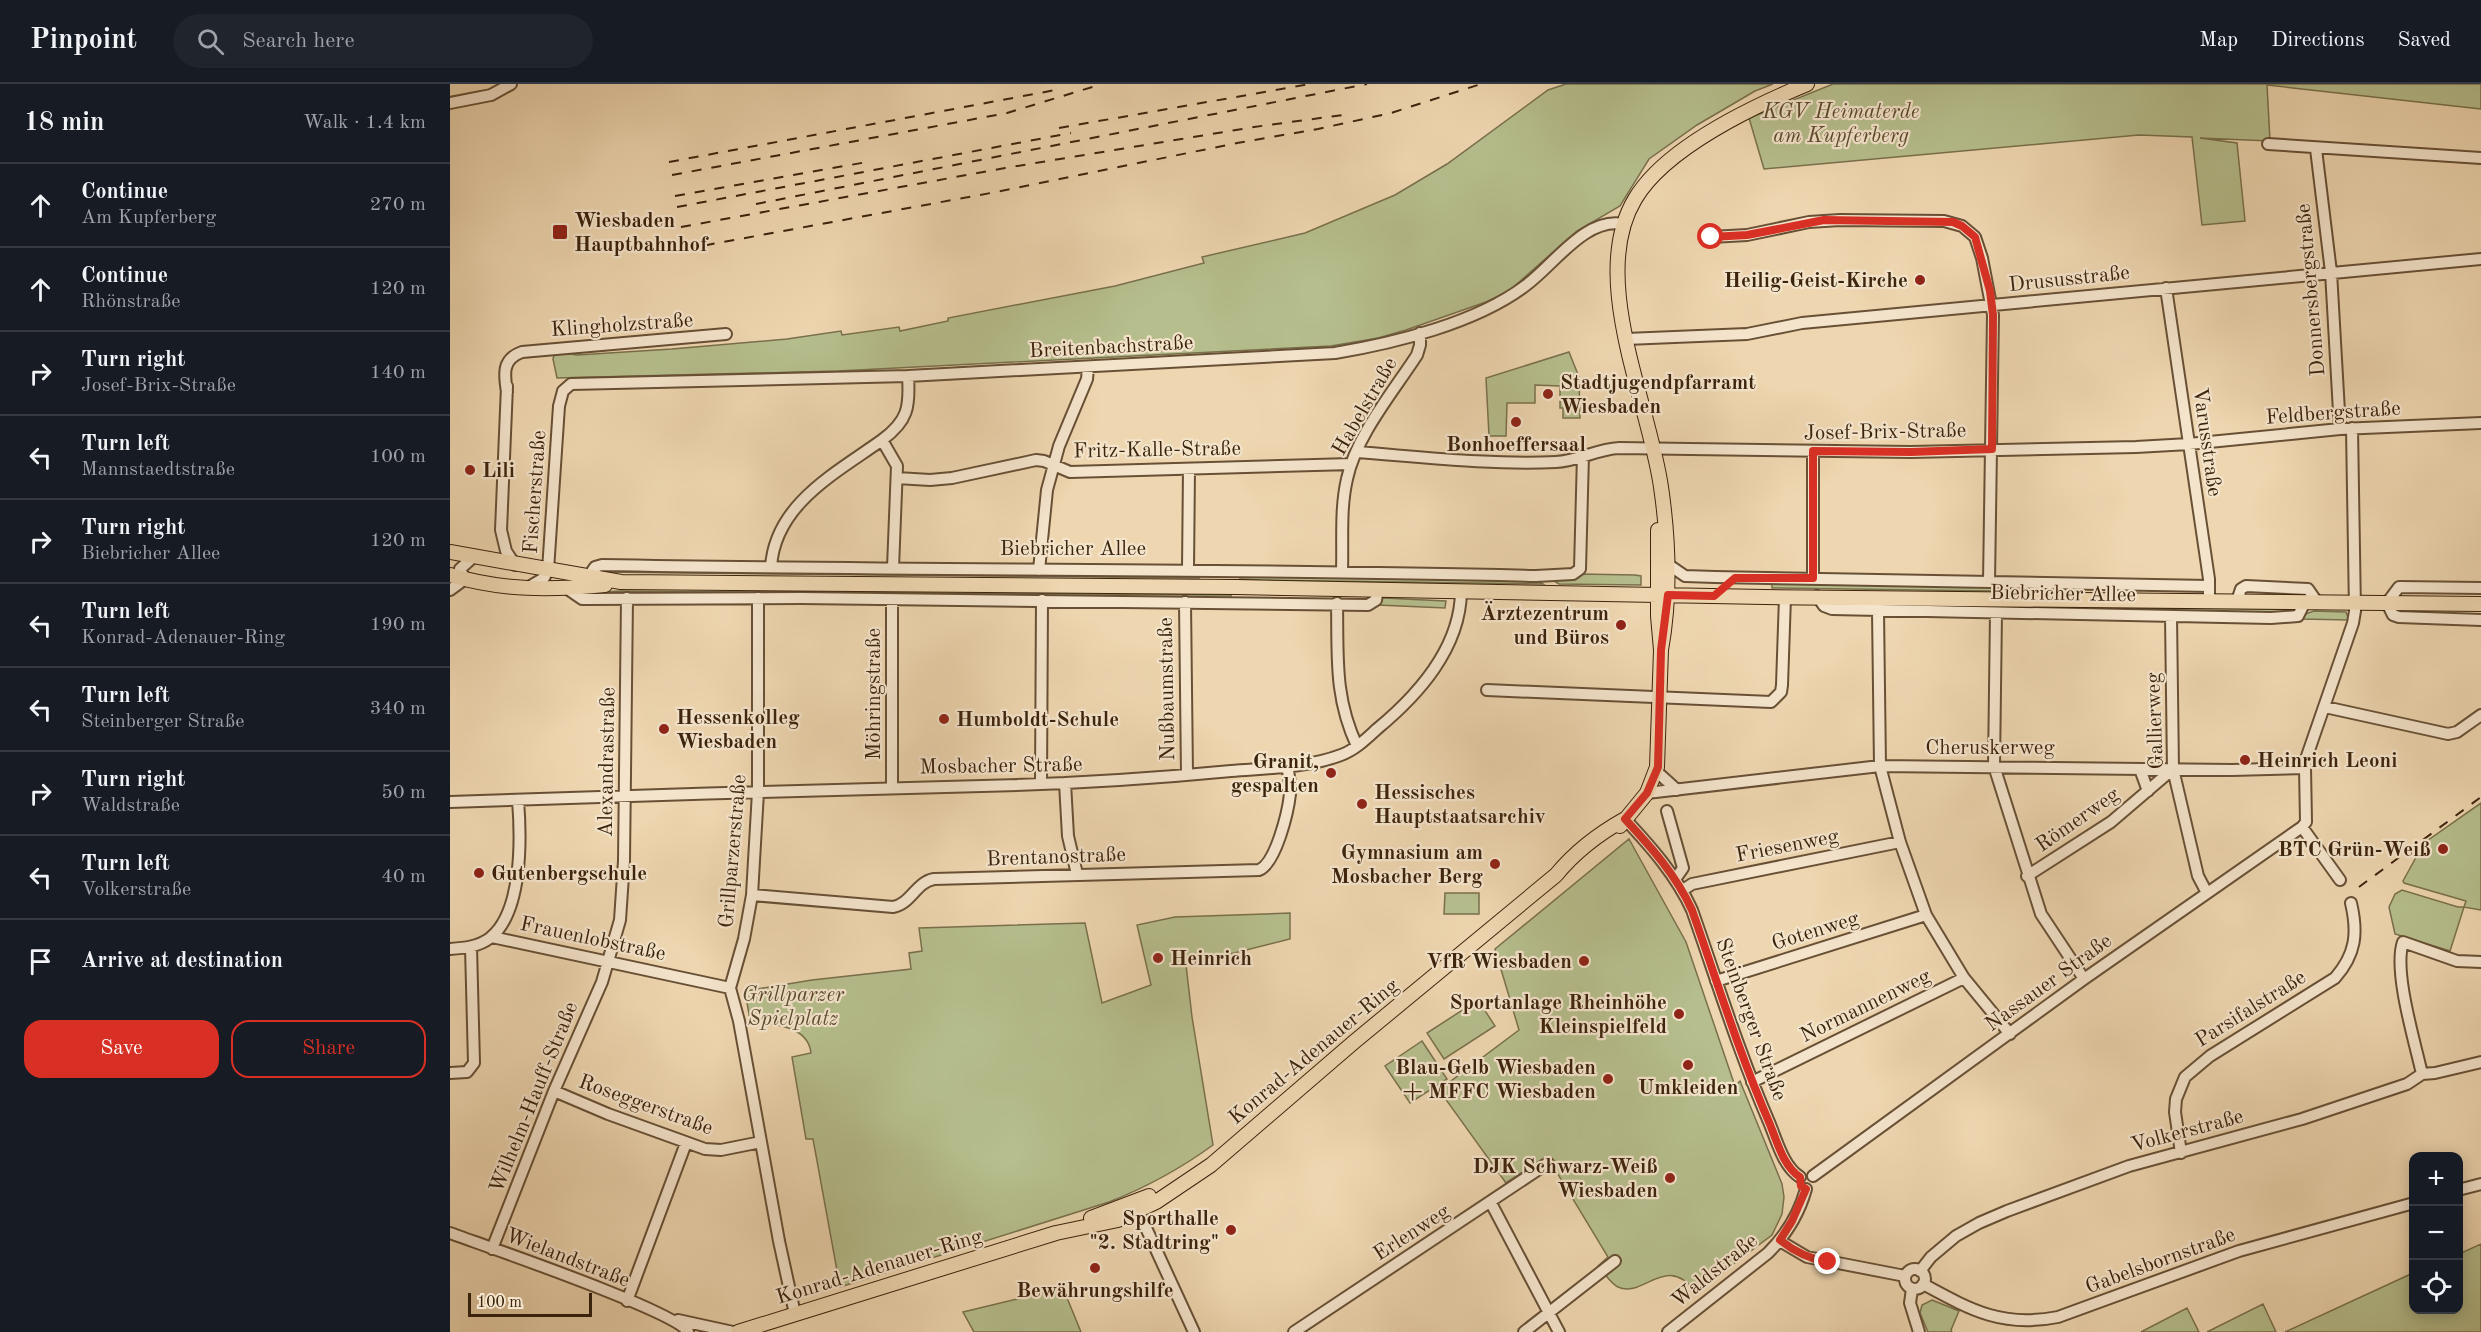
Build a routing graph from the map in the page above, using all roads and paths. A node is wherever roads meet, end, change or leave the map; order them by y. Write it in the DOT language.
graph roads {
  1 [pos="511,84"];
  2 [pos="1807,84"];
  3 [pos="450,103"];
  4 [pos="2268,144"];
  5 [pos="2316,149"];
  6 [pos="2481,158"];
  7 [pos="1623,225"];
  8 [pos="1711,237"];
  9 [pos="2481,259"];
  10 [pos="2331,272"];
  11 [pos="2166,288"];
  12 [pos="1992,305"];
  13 [pos="1420,333"];
  14 [pos="726,334"];
  15 [pos="1626,339"];
  16 [pos="1088,368"];
  17 [pos="908,376"];
  18 [pos="566,388"];
  19 [pos="2481,423"];
  20 [pos="2352,428"];
  21 [pos="2340,429"];
  22 [pos="882,440"];
  23 [pos="2189,444"];
  24 [pos="1992,449"];
  25 [pos="1813,451"];
  26 [pos="1356,452"];
  27 [pos="1655,455"];
  28 [pos="1583,456"];
  29 [pos="1351,464"];
  30 [pos="1054,467"];
  31 [pos="1189,469"];
  32 [pos="897,478"];
  33 [pos="501,530"];
  34 [pos="450,552"];
  35 [pos="479,559"];
  36 [pos="515,565"];
  37 [pos="1669,565"];
  38 [pos="771,567"];
  39 [pos="450,568"];
  40 [pos="893,568"];
  41 [pos="548,570"];
  42 [pos="1039,570"];
  43 [pos="1188,570"];
  44 [pos="1342,571"];
  45 [pos="450,575"];
  46 [pos="1536,576"];
  47 [pos="588,577"];
  48 [pos="1735,578"];
  49 [pos="1813,578"];
  50 [pos="465,579"];
  51 [pos="621,582"];
  52 [pos="1989,582"];
  53 [pos="2209,586"];
  54 [pos="526,588"];
  55 [pos="566,588"];
  56 [pos="2481,588"];
  57 [pos="450,590"];
  58 [pos="1378,590"];
  59 [pos="1461,592"];
  60 [pos="1556,593"];
  61 [pos="1663,595"];
  62 [pos="1714,596"];
  63 [pos="1817,596"];
  64 [pos="1785,597"];
  65 [pos="627,598"];
  66 [pos="758,598"];
  67 [pos="892,600"];
  68 [pos="1042,600"];
  69 [pos="2209,601"];
  70 [pos="1185,602"];
  71 [pos="2311,602"];
  72 [pos="2355,602"];
  73 [pos="1337,603"];
  74 [pos="2387,603"];
  75 [pos="2481,604"];
  76 [pos="1878,611"];
  77 [pos="1996,613"];
  78 [pos="2171,616"];
  79 [pos="2481,620"];
  80 [pos="1487,690"];
  81 [pos="1660,698"];
  82 [pos="2325,707"];
  83 [pos="2481,715"];
  84 [pos="1358,746"];
  85 [pos="1287,766"];
  86 [pos="1880,766"];
  87 [pos="1994,766"];
  88 [pos="2305,768"];
  89 [pos="2140,769"];
  90 [pos="2173,769"];
  91 [pos="1656,771"];
  92 [pos="1187,776"];
  93 [pos="1065,783"];
  94 [pos="1041,784"];
  95 [pos="892,788"];
  96 [pos="1677,790"];
  97 [pos="758,792"];
  98 [pos="2148,792"];
  99 [pos="1647,793"];
  100 [pos="625,795"];
  101 [pos="518,800"];
  102 [pos="450,802"];
  103 [pos="1667,811"];
  104 [pos="1625,819"];
  105 [pos="2302,827"];
  106 [pos="1900,842"];
  107 [pos="1077,874"];
  108 [pos="2027,876"];
  109 [pos="1676,878"];
  110 [pos="2340,880"];
  111 [pos="1683,890"];
  112 [pos="2207,893"];
  113 [pos="752,895"];
  114 [pos="2351,903"];
  115 [pos="1926,915"];
  116 [pos="492,937"];
  117 [pos="471,947"];
  118 [pos="450,949"];
  119 [pos="609,961"];
  120 [pos="2481,962"];
  121 [pos="1964,978"];
  122 [pos="2084,979"];
  123 [pos="1716,981"];
  124 [pos="730,988"];
  125 [pos="2010,1035"];
  126 [pos="2481,1062"];
  127 [pos="450,1073"];
  128 [pos="2422,1074"];
  129 [pos="1752,1082"];
  130 [pos="554,1091"];
  131 [pos="761,1142"];
  132 [pos="686,1143"];
  133 [pos="2181,1153"];
  134 [pos="1548,1163"];
  135 [pos="1816,1174"];
  136 [pos="1797,1175"];
  137 [pos="2481,1184"];
  138 [pos="2463,1189"];
  139 [pos="1803,1197"];
  140 [pos="1491,1203"];
  141 [pos="2409,1204"];
  142 [pos="1136,1207"];
  143 [pos="450,1233"];
  144 [pos="1780,1240"];
  145 [pos="492,1249"];
  146 [pos="1615,1261"];
  147 [pos="1920,1271"];
  148 [pos="1905,1276"];
  149 [pos="1923,1284"];
  150 [pos="1912,1288"];
  151 [pos="627,1301"];
  152 [pos="1548,1312"];
  153 [pos="795,1314"];
  154 [pos="690,1327"];
  155 [pos="741,1331"];
  156 [pos="700,1332"];
  157 [pos="1194,1332"];
  158 [pos="1294,1332"];
  159 [pos="1524,1332"];
  160 [pos="1559,1332"];
  161 [pos="1668,1332"];
  162 [pos="1919,1332"];
  1 -- 3 [label="street"];
  2 -- 7 [label="main road"];
  4 -- 5 [label="street"];
  5 -- 6 [label="street"];
  5 -- 10 [label="street, Donnersbergstraße"];
  7 -- 13 [label="street, Breitenbachstraße"];
  7 -- 15 [label="main road"];
  8 -- 12 [label="street"];
  9 -- 10 [label="street, Drususstraße"];
  10 -- 11 [label="street, Drususstraße"];
  10 -- 21 [label="street, Donnersbergstraße"];
  11 -- 12 [label="street, Drususstraße"];
  11 -- 23 [label="street, Varusstraße"];
  12 -- 15 [label="street, Drususstraße"];
  12 -- 24 [label="street"];
  13 -- 16 [label="street, Breitenbachstraße"];
  13 -- 26 [label="street, Habelstraße"];
  14 -- 33 [label="street, Klingholzstraße"];
  15 -- 27 [label="main road"];
  16 -- 17 [label="street, Breitenbachstraße"];
  16 -- 30 [label="street"];
  17 -- 18 [label="street, Breitenbachstraße"];
  17 -- 22 [label="street"];
  18 -- 41 [label="street, Fischerstraße"];
  19 -- 20 [label="street, Feldbergstraße"];
  20 -- 21 [label="street, Feldbergstraße"];
  20 -- 72 [label="street"];
  21 -- 23 [label="street, Feldbergstraße"];
  22 -- 32 [label="street"];
  22 -- 38 [label="street"];
  23 -- 24 [label="street, Josef-Brix-Straße"];
  23 -- 53 [label="street, Varusstraße"];
  24 -- 25 [label="street, Josef-Brix-Straße"];
  24 -- 52 [label="street"];
  25 -- 27 [label="street, Josef-Brix-Straße"];
  25 -- 49 [label="street"];
  26 -- 28 [label="street"];
  26 -- 29 [label="street, Habelstraße"];
  27 -- 28 [label="street"];
  27 -- 37 [label="main road"];
  27 -- 61 [label="main road"];
  28 -- 46 [label="street, Biebricher Allee"];
  29 -- 31 [label="street, Fritz-Kalle-Straße"];
  29 -- 44 [label="street, Habelstraße"];
  30 -- 31 [label="street, Fritz-Kalle-Straße"];
  30 -- 32 [label="street, Fritz-Kalle-Straße"];
  30 -- 42 [label="street"];
  31 -- 43 [label="street"];
  32 -- 40 [label="street"];
  33 -- 35 [label="street, Klingholzstraße"];
  33 -- 36 [label="street, Klingholzstraße"];
  34 -- 35 [label="main road, Biebricher Allee"];
  35 -- 36 [label="main road, Biebricher Allee"];
  35 -- 39 [label="street"];
  35 -- 50 [label="street, Klingholzstraße"];
  36 -- 41 [label="main road, Biebricher Allee"];
  37 -- 48 [label="street, Biebricher Allee"];
  37 -- 61 [label="main road"];
  38 -- 40 [label="street, Biebricher Allee"];
  38 -- 47 [label="street, Biebricher Allee"];
  40 -- 42 [label="street, Biebricher Allee"];
  41 -- 47 [label="main road, Biebricher Allee"];
  41 -- 54 [label="street, Fischerstraße"];
  42 -- 43 [label="street, Biebricher Allee"];
  43 -- 44 [label="street, Biebricher Allee"];
  44 -- 46 [label="street, Biebricher Allee"];
  45 -- 50 [label="main road, Biebricher Allee"];
  46 -- 60 [label="street"];
  47 -- 51 [label="main road, Biebricher Allee"];
  48 -- 49 [label="street, Biebricher Allee"];
  48 -- 62 [label="street"];
  49 -- 52 [label="street, Biebricher Allee"];
  50 -- 54 [label="main road, Biebricher Allee"];
  50 -- 57 [label="street"];
  51 -- 55 [label="main road, Biebricher Allee"];
  51 -- 58 [label="main road, Biebricher Allee"];
  52 -- 53 [label="street, Biebricher Allee"];
  53 -- 69 [label="street, Varusstraße"];
  54 -- 55 [label="main road, Biebricher Allee"];
  55 -- 65 [label="street, Biebricher Allee"];
  56 -- 74 [label="street"];
  58 -- 59 [label="main road, Biebricher Allee"];
  58 -- 73 [label="street, Biebricher Allee"];
  59 -- 60 [label="main road, Biebricher Allee"];
  59 -- 84 [label="street, Mosbacher Straße"];
  60 -- 61 [label="main road, Biebricher Allee"];
  61 -- 62 [label="main road, Biebricher Allee"];
  61 -- 81 [label="main road, Konrad-Adenauer-Ring"];
  62 -- 64 [label="main road, Biebricher Allee"];
  63 -- 64 [label="main road, Biebricher Allee"];
  63 -- 69 [label="main road, Biebricher Allee"];
  63 -- 76 [label="street, Biebricher Allee"];
  64 -- 81 [label="street"];
  65 -- 66 [label="street, Biebricher Allee"];
  65 -- 100 [label="street, Alexandrastraße"];
  66 -- 67 [label="street, Biebricher Allee"];
  66 -- 97 [label="street, Grillparzerstraße"];
  67 -- 68 [label="street, Biebricher Allee"];
  67 -- 95 [label="street, Möhringstraße"];
  68 -- 70 [label="street, Biebricher Allee"];
  68 -- 94 [label="street"];
  69 -- 71 [label="main road, Biebricher Allee"];
  70 -- 73 [label="street, Biebricher Allee"];
  70 -- 92 [label="street, Nußbaumstraße"];
  71 -- 72 [label="main road, Biebricher Allee"];
  71 -- 78 [label="street, Biebricher Allee"];
  72 -- 74 [label="main road, Biebricher Allee"];
  72 -- 82 [label="street"];
  73 -- 84 [label="street"];
  74 -- 75 [label="main road, Biebricher Allee"];
  74 -- 79 [label="street"];
  76 -- 77 [label="street, Biebricher Allee"];
  76 -- 86 [label="street"];
  77 -- 78 [label="street, Biebricher Allee"];
  77 -- 87 [label="street"];
  78 -- 90 [label="street, Gallierweg"];
  80 -- 81 [label="street"];
  81 -- 91 [label="main road, Konrad-Adenauer-Ring"];
  82 -- 83 [label="street"];
  82 -- 88 [label="street"];
  84 -- 85 [label="street, Mosbacher Straße"];
  85 -- 92 [label="street, Mosbacher Straße"];
  85 -- 107 [label="street, Brentanostraße"];
  86 -- 87 [label="street, Cheruskerweg"];
  86 -- 96 [label="street, Cheruskerweg"];
  86 -- 106 [label="street"];
  87 -- 89 [label="street, Cheruskerweg"];
  87 -- 108 [label="street"];
  88 -- 90 [label="street, Cheruskerweg"];
  88 -- 105 [label="street"];
  89 -- 90 [label="street, Cheruskerweg"];
  89 -- 98 [label="street, Römerweg"];
  90 -- 98 [label="street, Römerweg"];
  90 -- 112 [label="street, Gallierweg"];
  91 -- 96 [label="street"];
  91 -- 99 [label="main road, Konrad-Adenauer-Ring"];
  92 -- 93 [label="street, Mosbacher Straße"];
  93 -- 94 [label="street, Mosbacher Straße"];
  93 -- 107 [label="street"];
  94 -- 95 [label="street, Mosbacher Straße"];
  95 -- 97 [label="street, Mosbacher Straße"];
  96 -- 99 [label="street, Cheruskerweg"];
  97 -- 100 [label="street, Mosbacher Straße"];
  97 -- 113 [label="street, Grillparzerstraße"];
  98 -- 108 [label="street, Römerweg"];
  99 -- 104 [label="main road, Konrad-Adenauer-Ring"];
  100 -- 101 [label="street, Mosbacher Straße"];
  100 -- 119 [label="street, Alexandrastraße"];
  101 -- 102 [label="street, Mosbacher Straße"];
  101 -- 116 [label="street"];
  103 -- 109 [label="street"];
  104 -- 109 [label="street, Steinberger Straße"];
  104 -- 142 [label="main road, Konrad-Adenauer-Ring"];
  105 -- 110 [label="street"];
  105 -- 112 [label="street, Nassauer Straße"];
  106 -- 111 [label="street, Friesenweg"];
  106 -- 115 [label="street"];
  107 -- 113 [label="street, Brentanostraße"];
  108 -- 122 [label="street"];
  109 -- 111 [label="street, Steinberger Straße"];
  111 -- 123 [label="street, Steinberger Straße"];
  112 -- 122 [label="street, Nassauer Straße"];
  113 -- 124 [label="street, Grillparzerstraße"];
  114 -- 133 [label="street, Parsifalstraße"];
  115 -- 121 [label="street"];
  115 -- 123 [label="street, Gotenweg"];
  116 -- 117 [label="street, Frauenlobstraße"];
  116 -- 119 [label="street, Frauenlobstraße"];
  117 -- 118 [label="street, Frauenlobstraße"];
  117 -- 127 [label="street"];
  119 -- 124 [label="street, Frauenlobstraße"];
  119 -- 130 [label="street, Wilhelm-Hauff-Straße"];
  120 -- 128 [label="street"];
  121 -- 125 [label="street"];
  121 -- 129 [label="street, Normannenweg"];
  122 -- 125 [label="street, Nassauer Straße"];
  123 -- 129 [label="street, Steinberger Straße"];
  124 -- 131 [label="street, Grillparzerstraße"];
  125 -- 135 [label="street, Nassauer Straße"];
  126 -- 128 [label="street, Volkerstraße"];
  128 -- 133 [label="street, Volkerstraße"];
  129 -- 136 [label="street, Steinberger Straße"];
  130 -- 132 [label="street, Roseggerstraße"];
  130 -- 145 [label="street, Wilhelm-Hauff-Straße"];
  131 -- 132 [label="street, Roseggerstraße"];
  131 -- 153 [label="street, Grillparzerstraße"];
  132 -- 151 [label="street"];
  133 -- 147 [label="street, Volkerstraße"];
  134 -- 140 [label="street, Erlenweg"];
  135 -- 136 [label="street"];
  135 -- 139 [label="street, Waldstraße"];
  136 -- 139 [label="street, Steinberger Straße"];
  137 -- 138 [label="street"];
  139 -- 144 [label="street, Waldstraße"];
  140 -- 152 [label="street"];
  140 -- 158 [label="street, Erlenweg"];
  141 -- 149 [label="street, Gabelsbornstraße"];
  142 -- 153 [label="main road, Konrad-Adenauer-Ring"];
  142 -- 157 [label="street"];
  143 -- 145 [label="street, Wielandstraße"];
  144 -- 148 [label="street, Volkerstraße"];
  144 -- 161 [label="street, Waldstraße"];
  145 -- 151 [label="street, Wielandstraße"];
  146 -- 152 [label="street"];
  147 -- 148 [label="street, Volkerstraße"];
  147 -- 149 [label="street"];
  148 -- 150 [label="street"];
  149 -- 150 [label="street"];
  150 -- 162 [label="street"];
  151 -- 154 [label="street, Wielandstraße"];
  152 -- 159 [label="street"];
  152 -- 160 [label="street"];
  153 -- 155 [label="main road, Konrad-Adenauer-Ring"];
  154 -- 155 [label="street, Wielandstraße"];
  154 -- 156 [label="street, Wielandstraße"];
}
